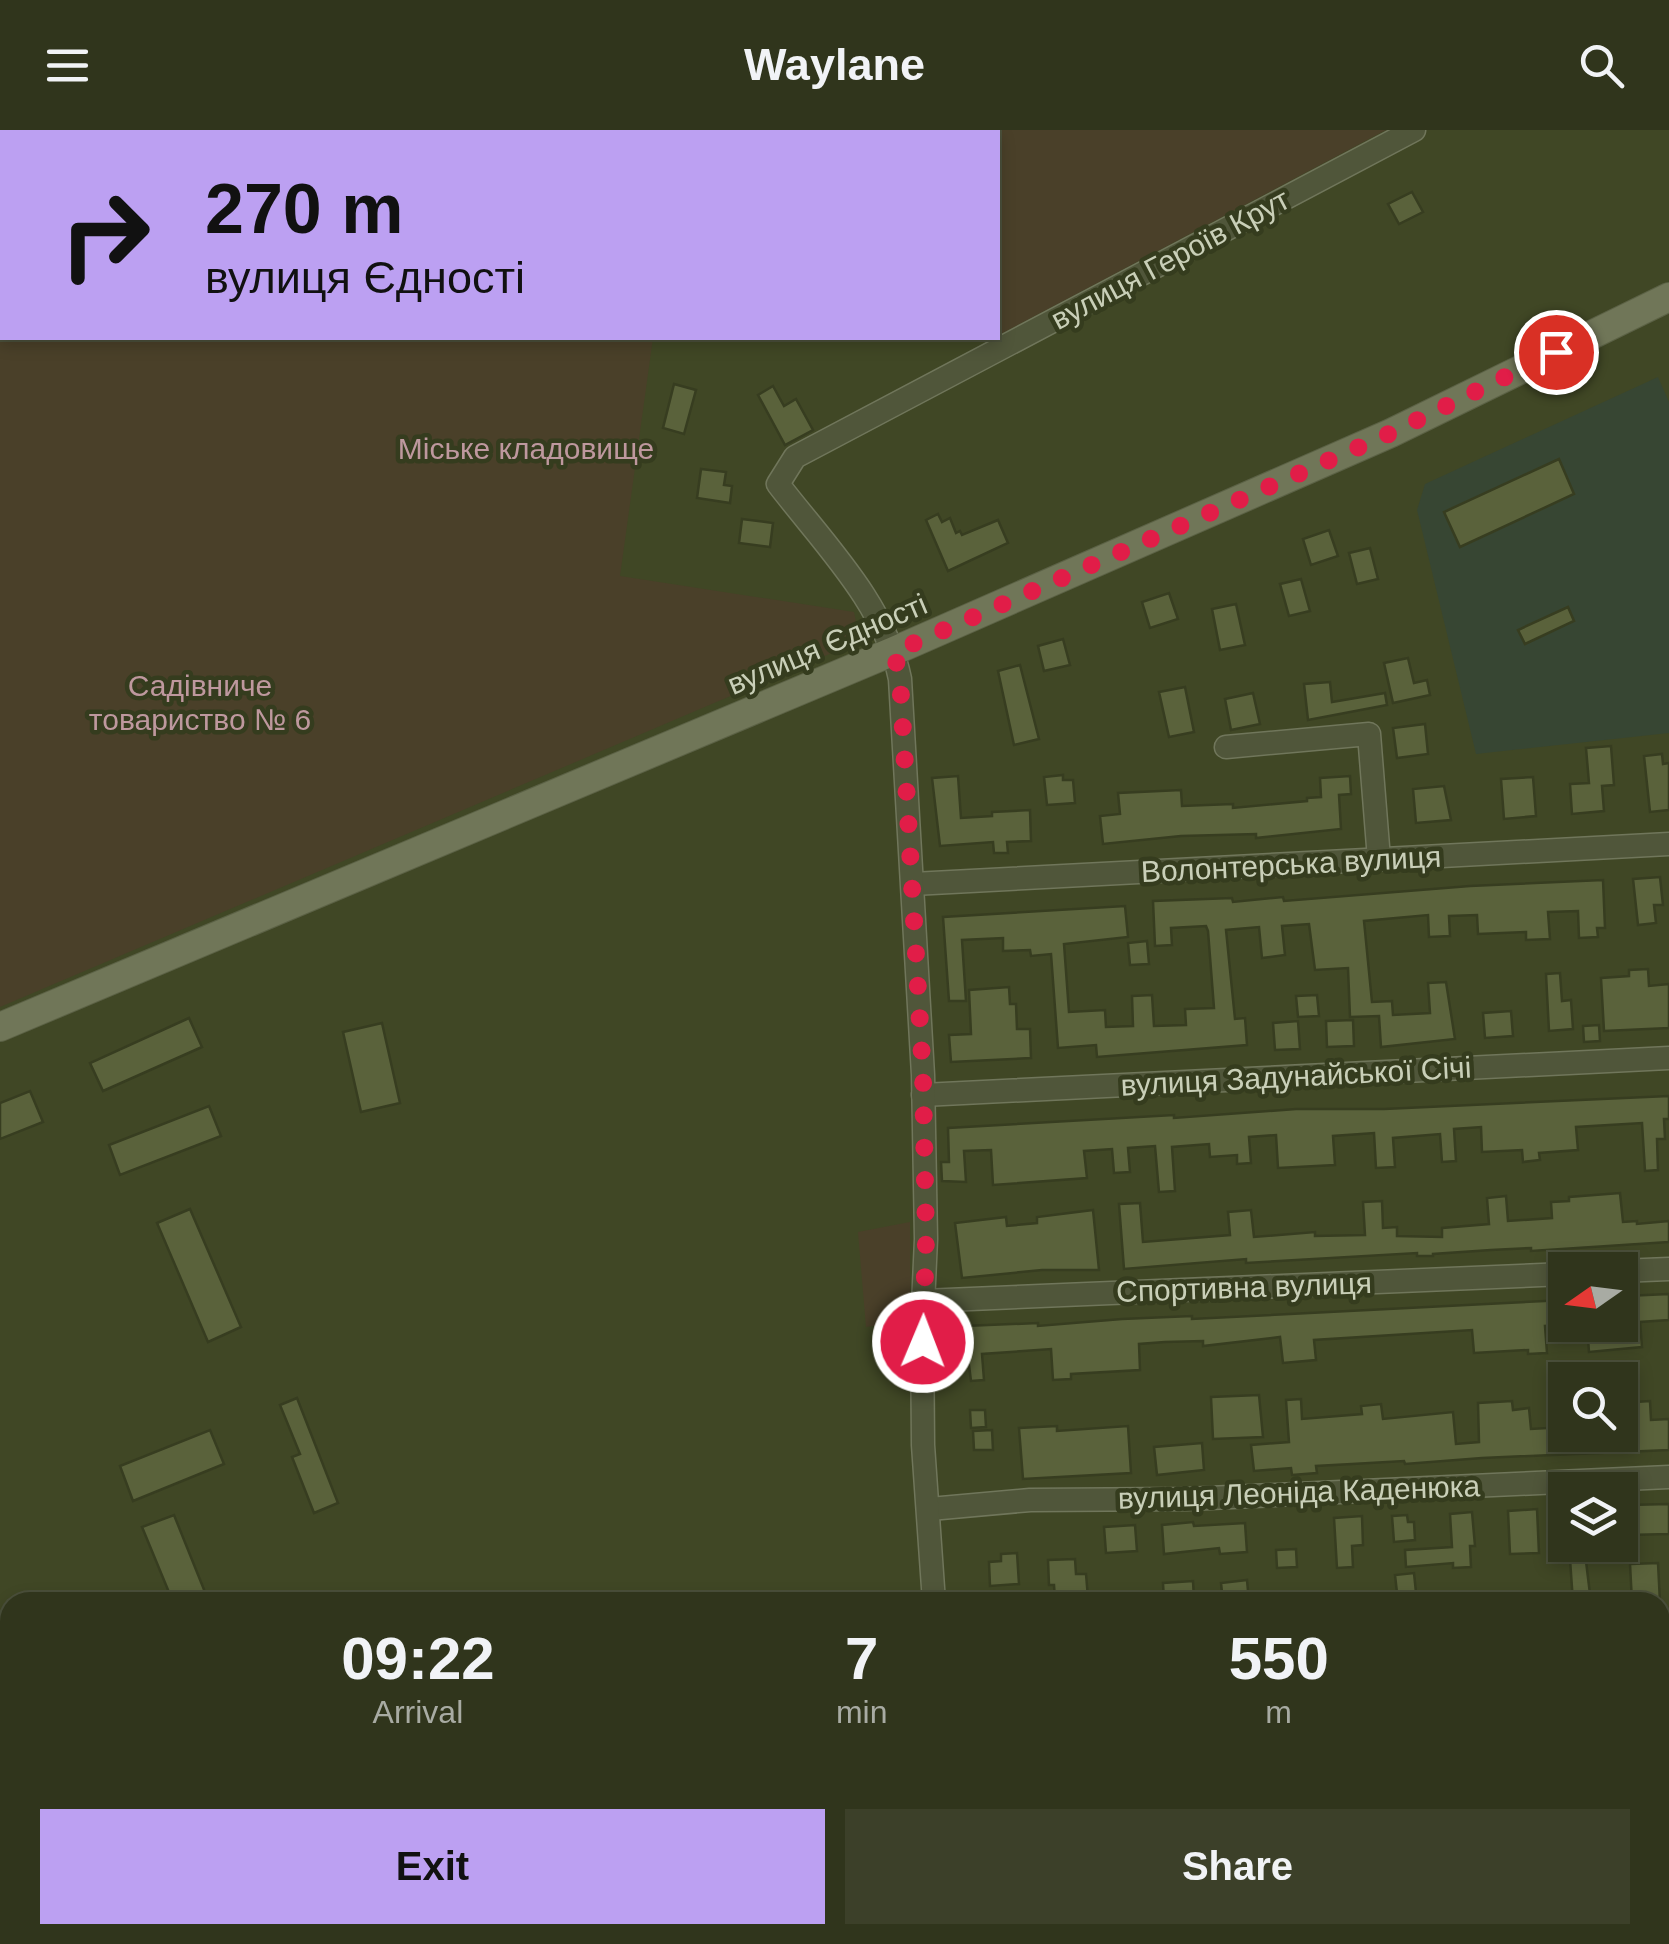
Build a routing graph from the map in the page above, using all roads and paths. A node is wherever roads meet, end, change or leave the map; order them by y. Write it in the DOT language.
graph roads {
  1 [pos="1414,130"];
  2 [pos="1669,297"];
  3 [pos="894,652"];
  4 [pos="1226,747"];
  5 [pos="1669,844"];
  6 [pos="1379,859"];
  7 [pos="913,884"];
  8 [pos="0,1027"];
  9 [pos="1669,1058"];
  10 [pos="923,1094"];
  11 [pos="1669,1270"];
  12 [pos="1638,1271"];
  13 [pos="1548,1275"];
  14 [pos="923,1301"];
  15 [pos="1669,1477"];
  16 [pos="930,1509"];
  17 [pos="934,1592"];
  1 -- 3 [label="street, вулиця Героїв Крут"];
  2 -- 3 [label="main road, вулиця Єдності"];
  3 -- 7 [label="street"];
  3 -- 8 [label="main road, вулиця Єдності"];
  4 -- 6 [label="street"];
  5 -- 6 [label="street, Волонтерська вулиця"];
  6 -- 7 [label="street, Волонтерська вулиця"];
  7 -- 10 [label="street"];
  9 -- 10 [label="street, вулиця Задунайської Січі"];
  10 -- 14 [label="street"];
  11 -- 12 [label="street"];
  13 -- 14 [label="street, Спортивна вулиця"];
  14 -- 16 [label="street"];
  15 -- 16 [label="street, вулиця Леоніда Каденюка"];
  16 -- 17 [label="street"];
}
